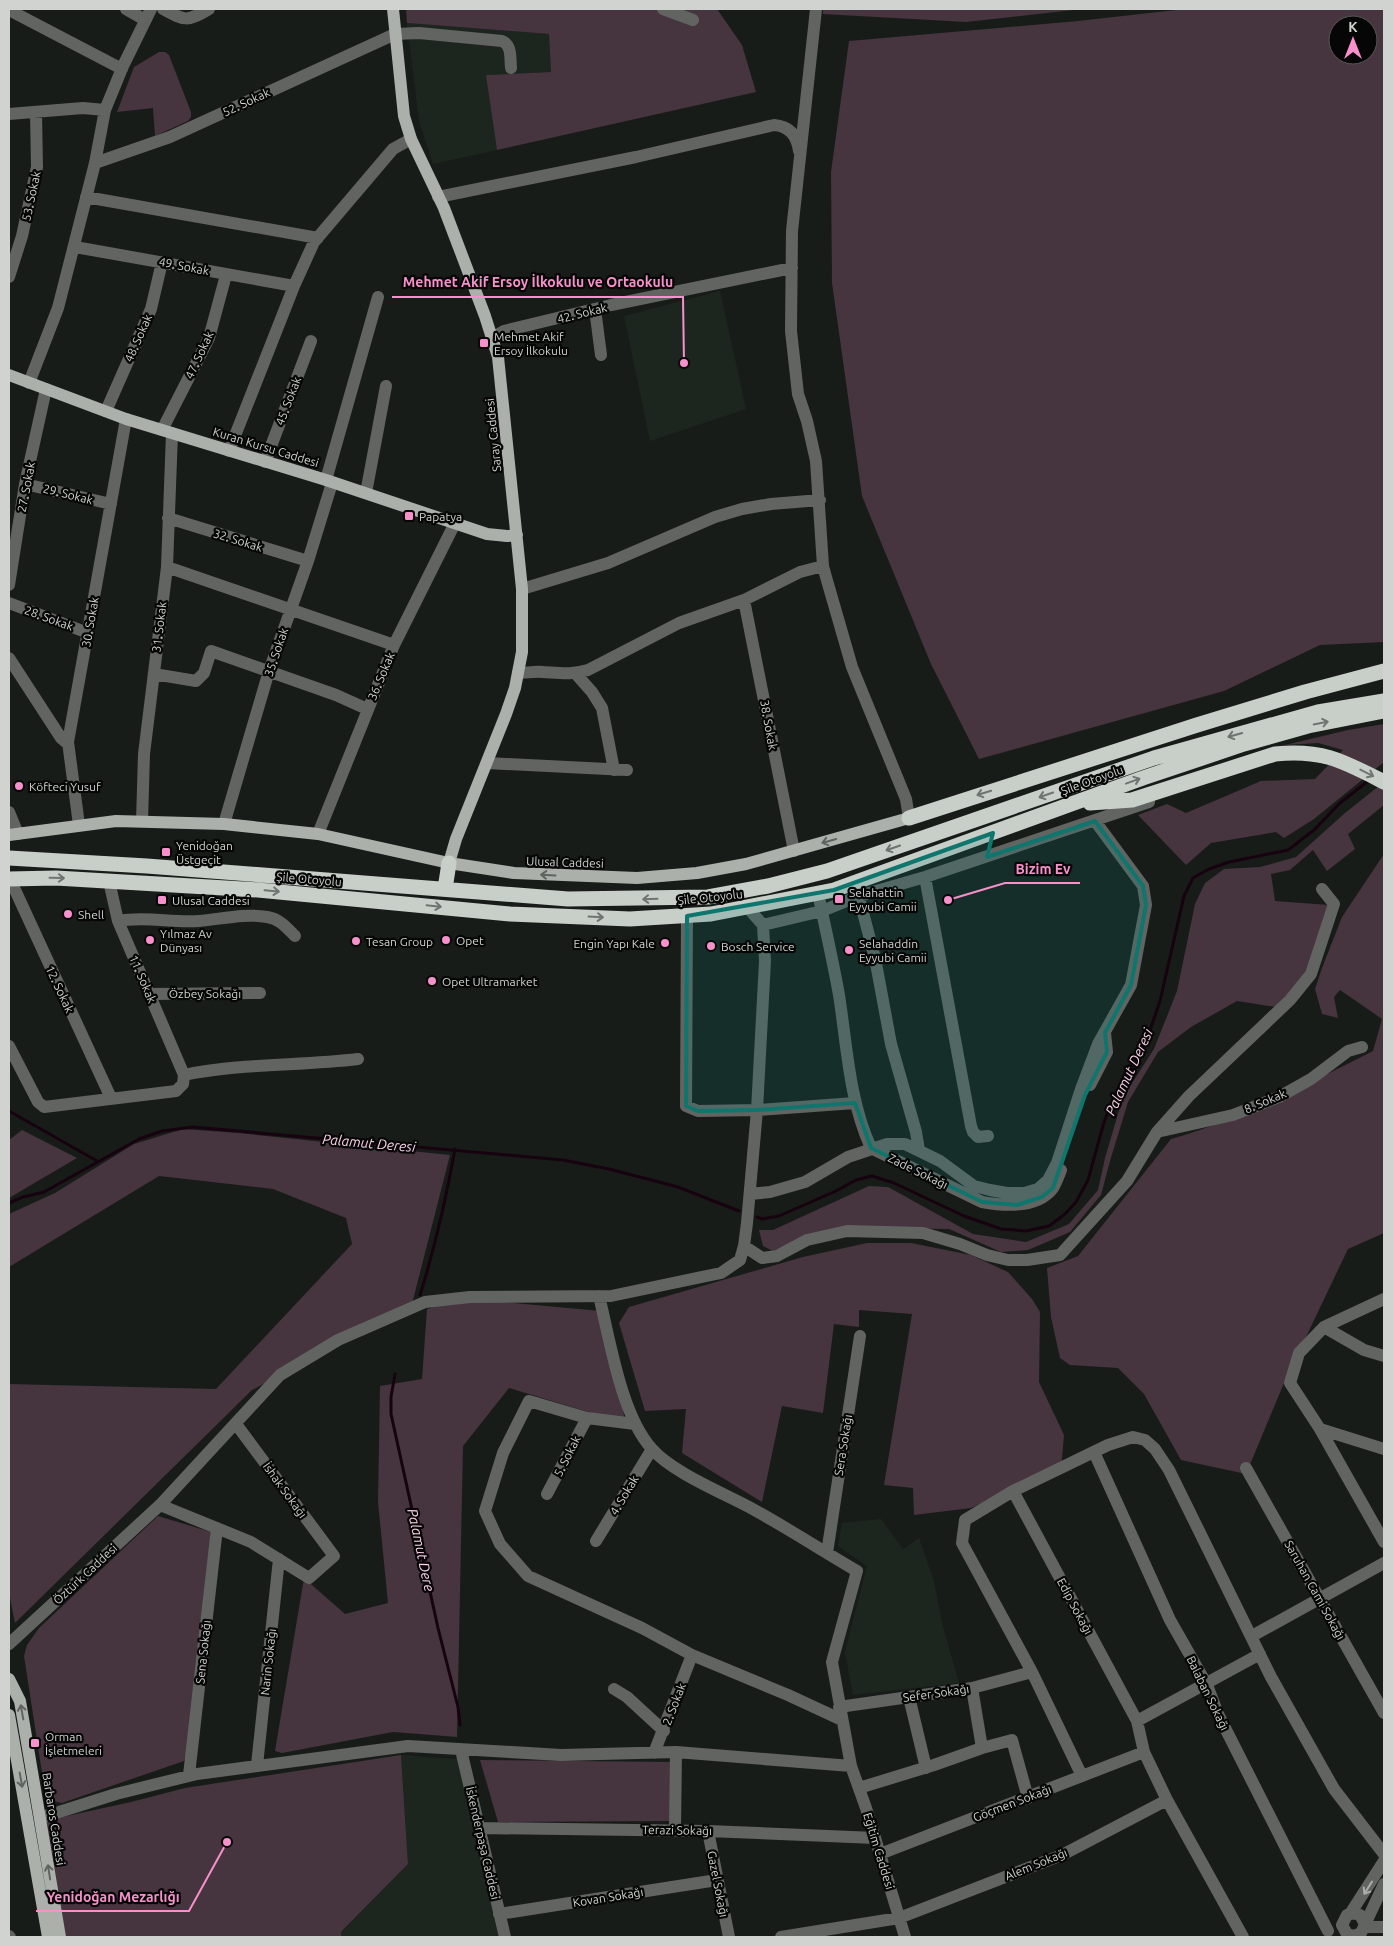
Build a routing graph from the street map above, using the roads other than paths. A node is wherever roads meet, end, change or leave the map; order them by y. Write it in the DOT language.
graph roads {
  1 [pos="126,9"];
  2 [pos="163,9"];
  3 [pos="209,9"];
  4 [pos="393,9"];
  5 [pos="663,9"];
  6 [pos="816,9"];
  7 [pos="9,13"];
  8 [pos="148,14"];
  9 [pos="694,20"];
  10 [pos="396,34"];
  11 [pos="512,68"];
  12 [pos="122,69"];
  13 [pos="105,110"];
  14 [pos="36,113"];
  15 [pos="9,114"];
  16 [pos="411,139"];
  17 [pos="800,158"];
  18 [pos="95,163"];
  19 [pos="86,197"];
  20 [pos="438,197"];
  21 [pos="318,238"];
  22 [pos="74,247"];
  23 [pos="162,262"];
  24 [pos="792,268"];
  25 [pos="226,275"];
  26 [pos="9,277"];
  27 [pos="294,286"];
  28 [pos="378,298"];
  29 [pos="595,310"];
  30 [pos="492,338"];
  31 [pos="311,341"];
  32 [pos="601,355"];
  33 [pos="9,375"];
  34 [pos="29,383"];
  35 [pos="386,386"];
  36 [pos="46,390"];
  37 [pos="106,411"];
  38 [pos="126,419"];
  39 [pos="167,432"];
  40 [pos="229,451"];
  41 [pos="265,462"];
  42 [pos="329,481"];
  43 [pos="25,484"];
  44 [pos="366,493"];
  45 [pos="820,500"];
  46 [pos="111,504"];
  47 [pos="168,518"];
  48 [pos="455,523"];
  49 [pos="517,535"];
  50 [pos="308,562"];
  51 [pos="823,566"];
  52 [pos="166,567"];
  53 [pos="9,584"];
  54 [pos="522,589"];
  55 [pos="744,600"];
  56 [pos="9,604"];
  57 [pos="291,609"];
  58 [pos="88,633"];
  59 [pos="394,646"];
  60 [pos="9,658"];
  61 [pos="269,671"];
  62 [pos="1384,671"];
  63 [pos="518,673"];
  64 [pos="154,674"];
  65 [pos="576,674"];
  66 [pos="1384,700"];
  67 [pos="367,709"];
  68 [pos="1318,712"];
  69 [pos="1384,712"];
  70 [pos="1197,725"];
  71 [pos="68,744"];
  72 [pos="487,763"];
  73 [pos="614,770"];
  74 [pos="628,770"];
  75 [pos="1384,782"];
  76 [pos="1150,802"];
  77 [pos="1071,804"];
  78 [pos="9,812"];
  79 [pos="909,818"];
  80 [pos="142,821"];
  81 [pos="1095,821"];
  82 [pos="224,824"];
  83 [pos="79,825"];
  84 [pos="993,833"];
  85 [pos="13,834"];
  86 [pos="318,834"];
  87 [pos="794,851"];
  88 [pos="987,857"];
  89 [pos="10,858"];
  90 [pos="449,863"];
  91 [pos="925,877"];
  92 [pos="9,879"];
  93 [pos="109,881"];
  94 [pos="857,889"];
  95 [pos="445,890"];
  96 [pos="1322,890"];
  97 [pos="818,894"];
  98 [pos="748,908"];
  99 [pos="822,911"];
  100 [pos="687,916"];
  101 [pos="118,921"];
  102 [pos="763,925"];
  103 [pos="295,936"];
  104 [pos="260,993"];
  105 [pos="149,994"];
  106 [pos="1105,1033"];
  107 [pos="9,1047"];
  108 [pos="1362,1047"];
  109 [pos="358,1059"];
  110 [pos="184,1075"];
  111 [pos="111,1098"];
  112 [pos="855,1103"];
  113 [pos="757,1110"];
  114 [pos="1157,1132"];
  115 [pos="988,1136"];
  116 [pos="871,1148"];
  117 [pos="919,1150"];
  118 [pos="750,1194"];
  119 [pos="744,1246"];
  120 [pos="598,1296"];
  121 [pos="1384,1299"];
  122 [pos="1324,1327"];
  123 [pos="860,1336"];
  124 [pos="1384,1356"];
  125 [pos="587,1418"];
  126 [pos="236,1424"];
  127 [pos="635,1424"];
  128 [pos="1320,1429"];
  129 [pos="652,1449"];
  130 [pos="1384,1449"];
  131 [pos="1094,1452"];
  132 [pos="1246,1468"];
  133 [pos="1013,1491"];
  134 [pos="547,1494"];
  135 [pos="160,1505"];
  136 [pos="217,1528"];
  137 [pos="596,1541"];
  138 [pos="1384,1542"];
  139 [pos="827,1553"];
  140 [pos="279,1559"];
  141 [pos="1384,1563"];
  142 [pos="1320,1599"];
  143 [pos="1252,1636"];
  144 [pos="9,1644"];
  145 [pos="1260,1654"];
  146 [pos="692,1655"];
  147 [pos="1032,1672"];
  148 [pos="9,1678"];
  149 [pos="1207,1685"];
  150 [pos="9,1686"];
  151 [pos="972,1688"];
  152 [pos="614,1689"];
  153 [pos="909,1697"];
  154 [pos="839,1706"];
  155 [pos="1384,1713"];
  156 [pos="9,1715"];
  157 [pos="842,1720"];
  158 [pos="1137,1721"];
  159 [pos="664,1731"];
  160 [pos="982,1748"];
  161 [pos="461,1750"];
  162 [pos="676,1752"];
  163 [pos="1144,1752"];
  164 [pos="654,1753"];
  165 [pos="257,1765"];
  166 [pos="851,1766"];
  167 [pos="926,1768"];
  168 [pos="190,1775"];
  169 [pos="1082,1776"];
  170 [pos="859,1788"];
  171 [pos="1028,1798"];
  172 [pos="1168,1800"];
  173 [pos="34,1818"];
  174 [pos="480,1828"];
  175 [pos="674,1830"];
  176 [pos="708,1830"];
  177 [pos="875,1838"];
  178 [pos="880,1854"];
  179 [pos="1384,1854"];
  180 [pos="1384,1862"];
  181 [pos="717,1880"];
  182 [pos="1384,1884"];
  183 [pos="499,1914"];
  184 [pos="1348,1914"];
  185 [pos="899,1918"];
  186 [pos="1365,1926"];
  187 [pos="1384,1927"];
  188 [pos="1323,1934"];
  189 [pos="1351,1936"];
  190 [pos="48,1937"];
  191 [pos="60,1937"];
  192 [pos="505,1937"];
  193 [pos="729,1937"];
  194 [pos="781,1937"];
  195 [pos="905,1937"];
  196 [pos="1243,1937"];
  1 -- 8 [label="street"];
  2 -- 3 [label="street"];
  4 -- 10 [label="main road, Saray Caddesi"];
  5 -- 9 [label="street"];
  6 -- 17 [label="street"];
  7 -- 12 [label="street"];
  8 -- 12 [label="street"];
  10 -- 11 [label="street"];
  10 -- 16 [label="main road, Saray Caddesi"];
  10 -- 18 [label="street, 52. Sokak"];
  12 -- 13 [label="street"];
  13 -- 14 [label="street"];
  13 -- 18 [label="street"];
  14 -- 15 [label="street"];
  14 -- 26 [label="street, 53. Sokak"];
  16 -- 20 [label="main road, Saray Caddesi"];
  16 -- 21 [label="street"];
  17 -- 20 [label="street"];
  17 -- 24 [label="street"];
  18 -- 19 [label="street"];
  19 -- 21 [label="street"];
  19 -- 22 [label="street"];
  20 -- 30 [label="main road, Saray Caddesi"];
  21 -- 27 [label="street"];
  22 -- 23 [label="street, 49. Sokak"];
  22 -- 34 [label="street"];
  23 -- 25 [label="street, 49. Sokak"];
  23 -- 37 [label="street, 48. Sokak"];
  24 -- 29 [label="street, 42. Sokak"];
  24 -- 45 [label="street"];
  25 -- 27 [label="street, 49. Sokak"];
  25 -- 39 [label="street, 47. Sokak"];
  27 -- 40 [label="street"];
  28 -- 42 [label="street, 35. Sokak"];
  29 -- 30 [label="street, 42. Sokak"];
  29 -- 32 [label="street"];
  30 -- 49 [label="main road, Saray Caddesi"];
  31 -- 41 [label="street, 45. Sokak"];
  33 -- 34 [label="main road, Kuran Kursu Caddesi"];
  34 -- 36 [label="main road, Kuran Kursu Caddesi"];
  35 -- 44 [label="street"];
  36 -- 37 [label="main road, Kuran Kursu Caddesi"];
  36 -- 43 [label="street, 27. Sokak"];
  37 -- 38 [label="main road, Kuran Kursu Caddesi"];
  38 -- 39 [label="main road, Kuran Kursu Caddesi"];
  38 -- 46 [label="street, 30. Sokak"];
  39 -- 40 [label="main road, Kuran Kursu Caddesi"];
  39 -- 47 [label="street, 31. Sokak"];
  40 -- 41 [label="main road, Kuran Kursu Caddesi"];
  41 -- 42 [label="main road, Kuran Kursu Caddesi"];
  42 -- 44 [label="main road, Kuran Kursu Caddesi"];
  42 -- 50 [label="street, 35. Sokak"];
  43 -- 46 [label="street, 29. Sokak"];
  43 -- 53 [label="street, 27. Sokak"];
  44 -- 48 [label="main road, Kuran Kursu Caddesi"];
  45 -- 51 [label="street"];
  45 -- 54 [label="street"];
  46 -- 58 [label="street, 30. Sokak"];
  47 -- 50 [label="street, 32. Sokak"];
  47 -- 52 [label="street, 31. Sokak"];
  48 -- 49 [label="main road, Kuran Kursu Caddesi"];
  48 -- 59 [label="street, 36. Sokak"];
  49 -- 54 [label="main road, Saray Caddesi"];
  50 -- 57 [label="street, 35. Sokak"];
  51 -- 55 [label="street"];
  51 -- 79 [label="street"];
  52 -- 57 [label="street"];
  52 -- 64 [label="street, 31. Sokak"];
  54 -- 63 [label="main road, Saray Caddesi"];
  55 -- 65 [label="street"];
  55 -- 87 [label="street, 38. Sokak"];
  56 -- 58 [label="street, 28. Sokak"];
  57 -- 59 [label="street"];
  57 -- 61 [label="street, 35. Sokak"];
  58 -- 71 [label="street, 30. Sokak"];
  59 -- 67 [label="street, 36. Sokak"];
  60 -- 71 [label="street"];
  61 -- 64 [label="street"];
  61 -- 67 [label="street"];
  61 -- 82 [label="street, 35. Sokak"];
  62 -- 70 [label="highway"];
  63 -- 65 [label="street"];
  63 -- 72 [label="main road, Saray Caddesi"];
  64 -- 80 [label="street, 31. Sokak"];
  65 -- 73 [label="street"];
  66 -- 68 [label="highway, Şile Otoyolu"];
  67 -- 86 [label="street, 36. Sokak"];
  68 -- 70 [label="highway"];
  68 -- 95 [label="highway, Şile Otoyolu, one-way"];
  77 -- 69 [label="highway, Şile Otoyolu, one-way"];
  70 -- 79 [label="highway, one-way"];
  71 -- 83 [label="street, 30. Sokak"];
  72 -- 73 [label="street"];
  72 -- 90 [label="main road, Saray Caddesi"];
  73 -- 74 [label="street"];
  77 -- 75 [label="highway, one-way"];
  76 -- 81 [label="street"];
  77 -- 84 [label="highway, Şile Otoyolu"];
  78 -- 85 [label="street"];
  79 -- 87 [label="main road, Ulusal Caddesi, one-way"];
  80 -- 82 [label="main road, Ulusal Caddesi"];
  80 -- 83 [label="main road, Ulusal Caddesi"];
  81 -- 88 [label="street"];
  81 -- 106 [label="street"];
  82 -- 86 [label="main road, Ulusal Caddesi"];
  83 -- 85 [label="main road, Ulusal Caddesi"];
  84 -- 88 [label="street"];
  84 -- 94 [label="highway, Şile Otoyolu"];
  86 -- 90 [label="main road, Ulusal Caddesi"];
  87 -- 90 [label="main road, Ulusal Caddesi, one-way"];
  88 -- 91 [label="street"];
  89 -- 95 [label="highway, Şile Otoyolu"];
  90 -- 95 [label="highway"];
  91 -- 94 [label="street"];
  91 -- 115 [label="street"];
  92 -- 93 [label="highway, Şile Otoyolu, one-way"];
  92 -- 111 [label="street, 12. Sokak"];
  93 -- 100 [label="highway, Şile Otoyolu, one-way"];
  93 -- 101 [label="street, 11. Sokak"];
  94 -- 97 [label="highway, Şile Otoyolu"];
  94 -- 99 [label="street"];
  94 -- 117 [label="street"];
  96 -- 114 [label="street"];
  97 -- 98 [label="highway, Şile Otoyolu"];
  97 -- 99 [label="street"];
  98 -- 100 [label="highway, Şile Otoyolu"];
  98 -- 102 [label="street"];
  99 -- 102 [label="street"];
  99 -- 112 [label="street"];
  100 -- 113 [label="street"];
  101 -- 103 [label="street"];
  101 -- 105 [label="street, 11. Sokak"];
  102 -- 113 [label="street"];
  104 -- 105 [label="street, Özbey Sokağı"];
  105 -- 110 [label="street, 11. Sokak"];
  106 -- 116 [label="street, Zade Sokağı"];
  106 -- 117 [label="street"];
  107 -- 111 [label="street"];
  108 -- 114 [label="street, 8. Sokak"];
  109 -- 110 [label="street"];
  110 -- 111 [label="street"];
  112 -- 113 [label="street"];
  112 -- 116 [label="street"];
  113 -- 118 [label="street"];
  114 -- 119 [label="street"];
  116 -- 117 [label="street"];
  116 -- 118 [label="street"];
  118 -- 119 [label="street"];
  119 -- 120 [label="street, Öztürk Caddesi"];
  120 -- 126 [label="street, Öztürk Caddesi"];
  120 -- 127 [label="street"];
  121 -- 122 [label="street"];
  122 -- 124 [label="street"];
  122 -- 128 [label="street"];
  123 -- 139 [label="street, Sera Sokağı"];
  125 -- 127 [label="street"];
  125 -- 134 [label="street, 5. Sokak"];
  125 -- 146 [label="street"];
  126 -- 135 [label="street, Öztürk Caddesi"];
  126 -- 140 [label="street, İshak Sokağı"];
  127 -- 129 [label="street"];
  128 -- 130 [label="street"];
  128 -- 138 [label="street"];
  129 -- 137 [label="street, 4. Sokak"];
  129 -- 139 [label="street"];
  131 -- 133 [label="street"];
  131 -- 143 [label="street"];
  131 -- 149 [label="street, Balaban Sokağı"];
  132 -- 142 [label="street, Saruhan Cami Sokağı"];
  133 -- 147 [label="street"];
  133 -- 158 [label="street, Edip Sokağı"];
  135 -- 136 [label="street"];
  135 -- 144 [label="street, Öztürk Caddesi"];
  136 -- 140 [label="street"];
  136 -- 168 [label="street, Sena Sokağı"];
  139 -- 154 [label="street, Eğitim Caddesi"];
  140 -- 165 [label="street, Narin Sokağı"];
  141 -- 142 [label="street"];
  142 -- 143 [label="street"];
  142 -- 155 [label="street, Saruhan Cami Sokağı"];
  143 -- 145 [label="street"];
  145 -- 149 [label="street"];
  145 -- 179 [label="street"];
  146 -- 157 [label="street"];
  146 -- 159 [label="street, 2. Sokak"];
  147 -- 151 [label="street, Sefer Sokağı"];
  147 -- 169 [label="street"];
  148 -- 150 [label="main road, Barbaros Caddesi"];
  173 -- 148 [label="main road, Barbaros Caddesi, one-way"];
  149 -- 158 [label="street"];
  149 -- 188 [label="street, Balaban Sokağı"];
  151 -- 153 [label="street, Sefer Sokağı"];
  151 -- 160 [label="street"];
  152 -- 159 [label="street"];
  153 -- 154 [label="street, Sefer Sokağı"];
  153 -- 167 [label="street"];
  154 -- 157 [label="street, Eğitim Caddesi"];
  156 -- 173 [label="main road, Barbaros Caddesi, one-way"];
  157 -- 166 [label="street, Eğitim Caddesi"];
  158 -- 163 [label="street, Edip Sokağı"];
  159 -- 164 [label="street, 2. Sokak"];
  160 -- 167 [label="street"];
  160 -- 171 [label="street"];
  161 -- 164 [label="street"];
  161 -- 165 [label="street"];
  161 -- 174 [label="street, İskenderpaşa Caddesi"];
  162 -- 164 [label="street"];
  162 -- 166 [label="street"];
  162 -- 175 [label="street"];
  163 -- 169 [label="street, Göçmen Sokağı"];
  163 -- 172 [label="street, Edip Sokağı"];
  165 -- 168 [label="street"];
  166 -- 170 [label="street, Eğitim Caddesi"];
  167 -- 170 [label="street"];
  168 -- 173 [label="street"];
  169 -- 171 [label="street, Göçmen Sokağı"];
  170 -- 177 [label="street, Eğitim Caddesi"];
  171 -- 178 [label="street, Göçmen Sokağı"];
  172 -- 185 [label="street, Alem Sokağı"];
  172 -- 196 [label="street, Edip Sokağı"];
  173 -- 190 [label="main road, Barbaros Caddesi"];
  191 -- 173 [label="main road, Barbaros Caddesi, one-way"];
  174 -- 175 [label="street, Terazi Sokağı"];
  174 -- 183 [label="street, İskenderpaşa Caddesi"];
  175 -- 176 [label="street, Terazi Sokağı"];
  176 -- 177 [label="street, Terazi Sokağı"];
  176 -- 181 [label="street, Gazel Sokağı"];
  177 -- 178 [label="street, Eğitim Caddesi"];
  178 -- 185 [label="street, Eğitim Caddesi"];
  180 -- 184 [label="street, one-way"];
  181 -- 183 [label="street, Kovan Sokağı"];
  181 -- 193 [label="street, Gazel Sokağı"];
  182 -- 186 [label="street"];
  183 -- 192 [label="street, İskenderpaşa Caddesi"];
  184 -- 186 [label="street"];
  184 -- 188 [label="street"];
  184 -- 189 [label="street"];
  185 -- 194 [label="street, Alem Sokağı"];
  185 -- 195 [label="street, Eğitim Caddesi"];
  186 -- 187 [label="street"];
  186 -- 189 [label="street"];
}
